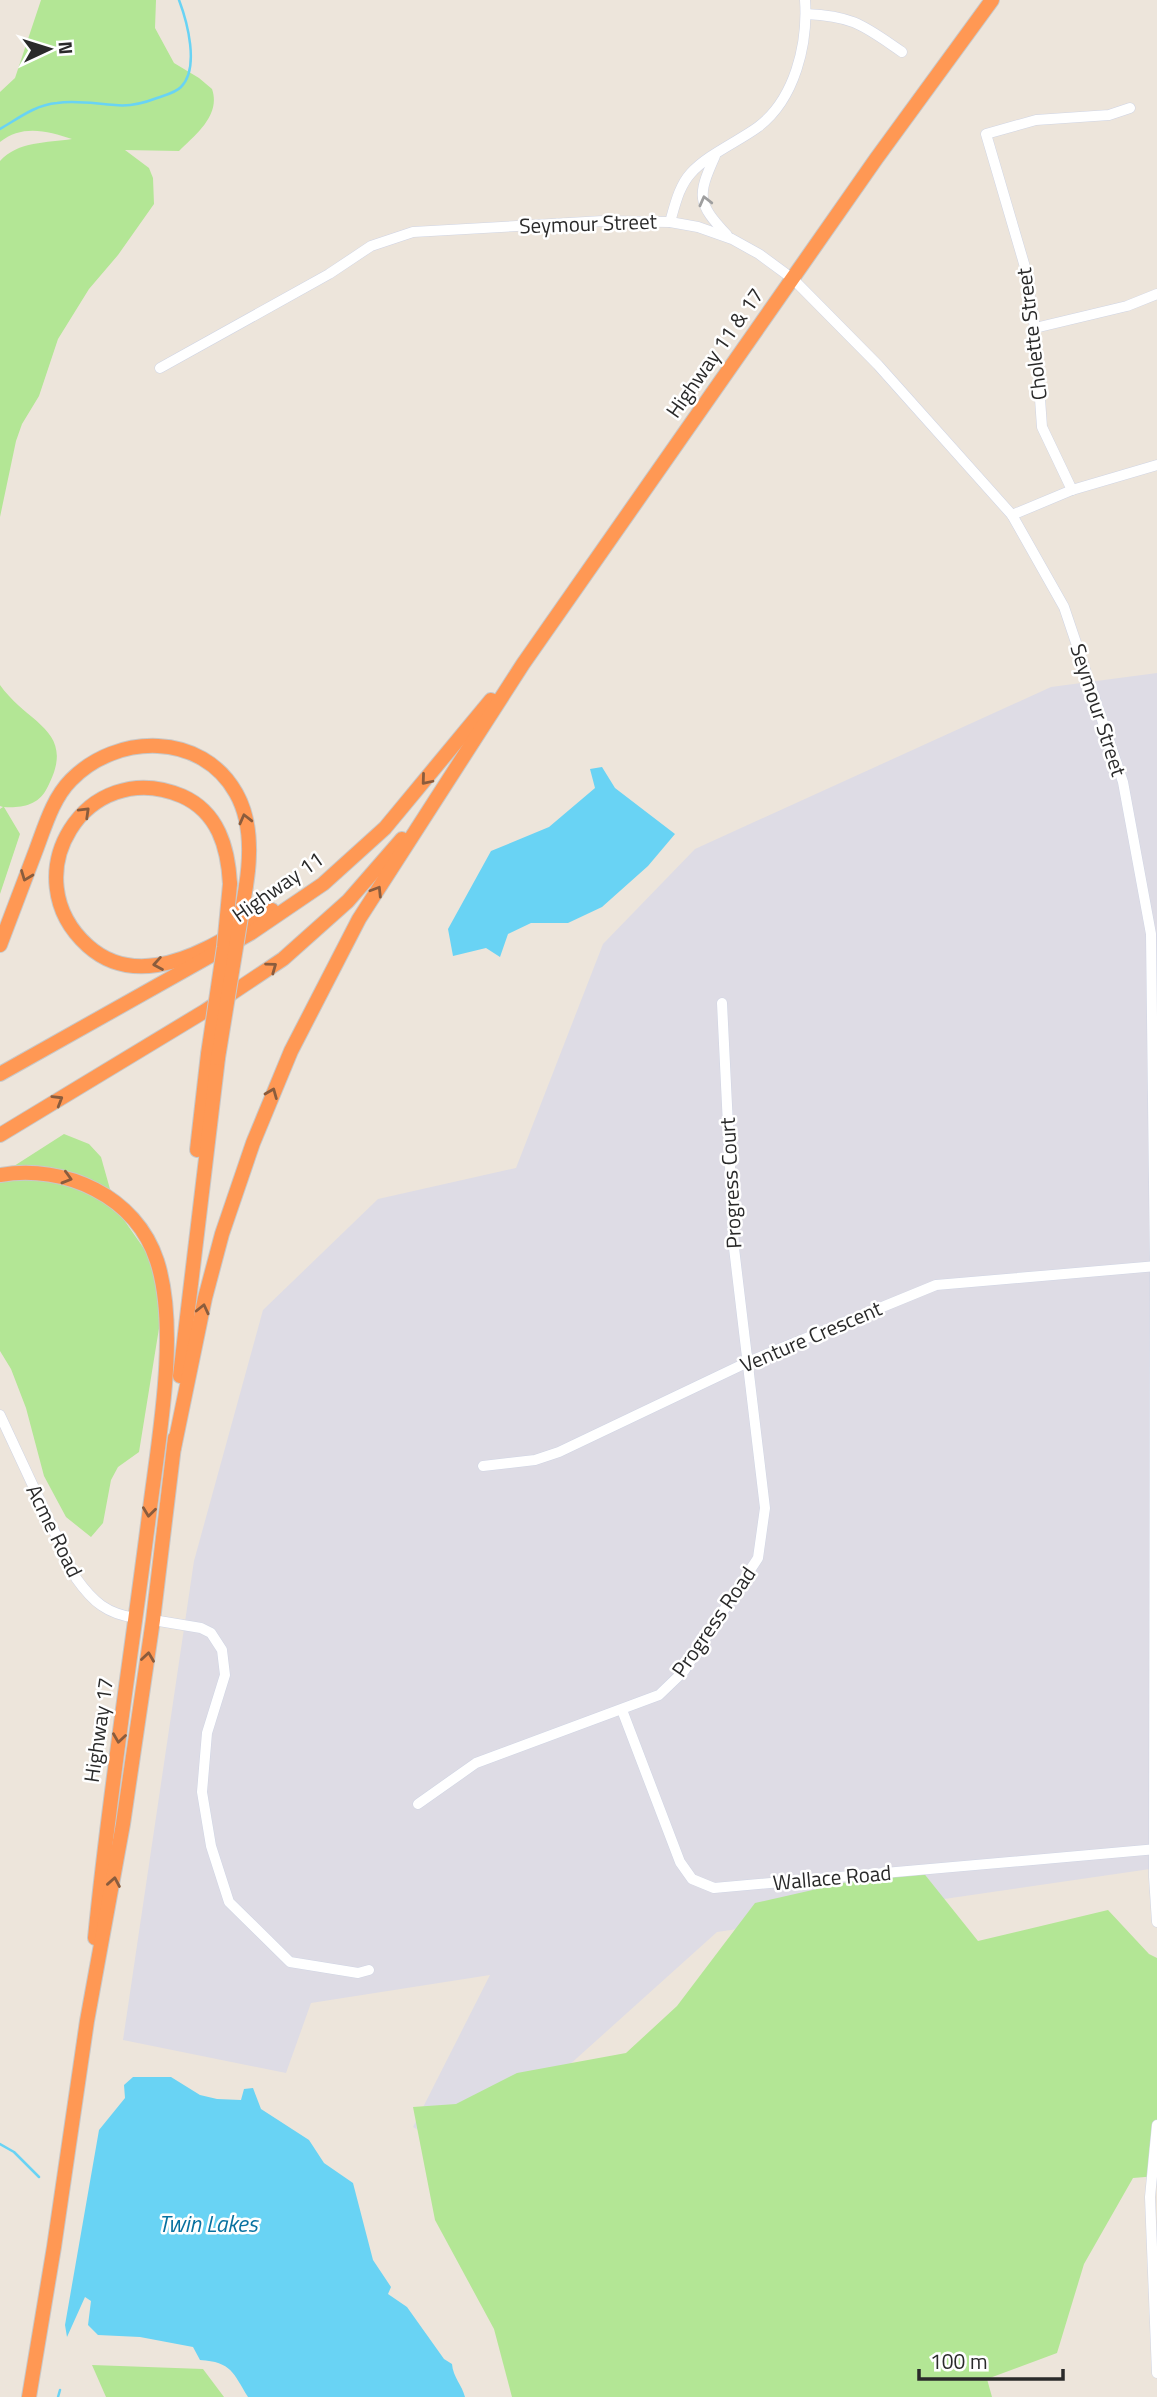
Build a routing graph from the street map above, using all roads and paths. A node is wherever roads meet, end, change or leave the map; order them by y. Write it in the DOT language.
graph roads {
  1 [pos="805,0"];
  2 [pos="992,0"];
  3 [pos="806,15"];
  4 [pos="902,52"];
  5 [pos="1130,108"];
  6 [pos="715,156"];
  7 [pos="670,222"];
  8 [pos="732,239"];
  9 [pos="793,279"];
  10 [pos="1157,294"];
  11 [pos="1035,328"];
  12 [pos="160,368"];
  13 [pos="1157,465"];
  14 [pos="1072,490"];
  15 [pos="1012,515"];
  16 [pos="474,730"];
  17 [pos="348,864"];
  18 [pos="0,945"];
  19 [pos="722,1003"];
  20 [pos="213,1056"];
  21 [pos="0,1074"];
  22 [pos="0,1135"];
  23 [pos="0,1175"];
  24 [pos="1156,1266"];
  25 [pos="748,1362"];
  26 [pos="0,1415"];
  27 [pos="158,1445"];
  28 [pos="174,1448"];
  29 [pos="483,1466"];
  30 [pos="136,1618"];
  31 [pos="153,1620"];
  32 [pos="622,1710"];
  33 [pos="418,1804"];
  34 [pos="1156,1849"];
  35 [pos="1157,1922"];
  36 [pos="369,1970"];
  37 [pos="87,2021"];
  38 [pos="1157,2125"];
  39 [pos="1157,2373"];
  40 [pos="29,2397"];
  1 -- 3 [label="street"];
  2 -- 9 [label="highway, Highway 11 & 17"];
  3 -- 4 [label="street"];
  3 -- 6 [label="street"];
  5 -- 11 [label="street, Cholette Street"];
  6 -- 7 [label="street"];
  8 -- 6 [label="street, one-way"];
  7 -- 8 [label="street, Seymour Street"];
  7 -- 12 [label="street, Seymour Street"];
  8 -- 9 [label="street, Seymour Street"];
  9 -- 15 [label="street, Seymour Street"];
  9 -- 16 [label="highway, Highway 11 & 17"];
  10 -- 11 [label="street"];
  11 -- 14 [label="street, Cholette Street"];
  13 -- 14 [label="street"];
  14 -- 15 [label="street"];
  15 -- 24 [label="street, Seymour Street"];
  16 -- 17 [label="highway, Highway 11, one-way"];
  22 -- 16 [label="highway, one-way"];
  28 -- 16 [label="highway, one-way"];
  17 -- 20 [label="highway, one-way, bridge"];
  17 -- 21 [label="highway, Highway 11"];
  20 -- 18 [label="highway, one-way, bridge"];
  19 -- 25 [label="street, Progress Court"];
  20 -- 27 [label="highway"];
  20 -- 28 [label="highway"];
  23 -- 27 [label="highway, one-way"];
  24 -- 25 [label="street, Venture Crescent"];
  24 -- 34 [label="street, Seymour Street"];
  25 -- 29 [label="street, Venture Crescent"];
  25 -- 32 [label="street, Progress Road"];
  26 -- 30 [label="street, Acme Road"];
  27 -- 30 [label="highway, Highway 17, one-way"];
  28 -- 31 [label="highway, Highway 17"];
  30 -- 31 [label="highway"];
  30 -- 37 [label="highway, Highway 17, one-way"];
  31 -- 36 [label="street"];
  37 -- 31 [label="highway, Highway 17, one-way"];
  32 -- 33 [label="street, Progress Road"];
  32 -- 34 [label="street, Wallace Road"];
  34 -- 35 [label="street, Seymour Street"];
  37 -- 40 [label="highway, Highway 17"];
  38 -- 39 [label="street"];
}
